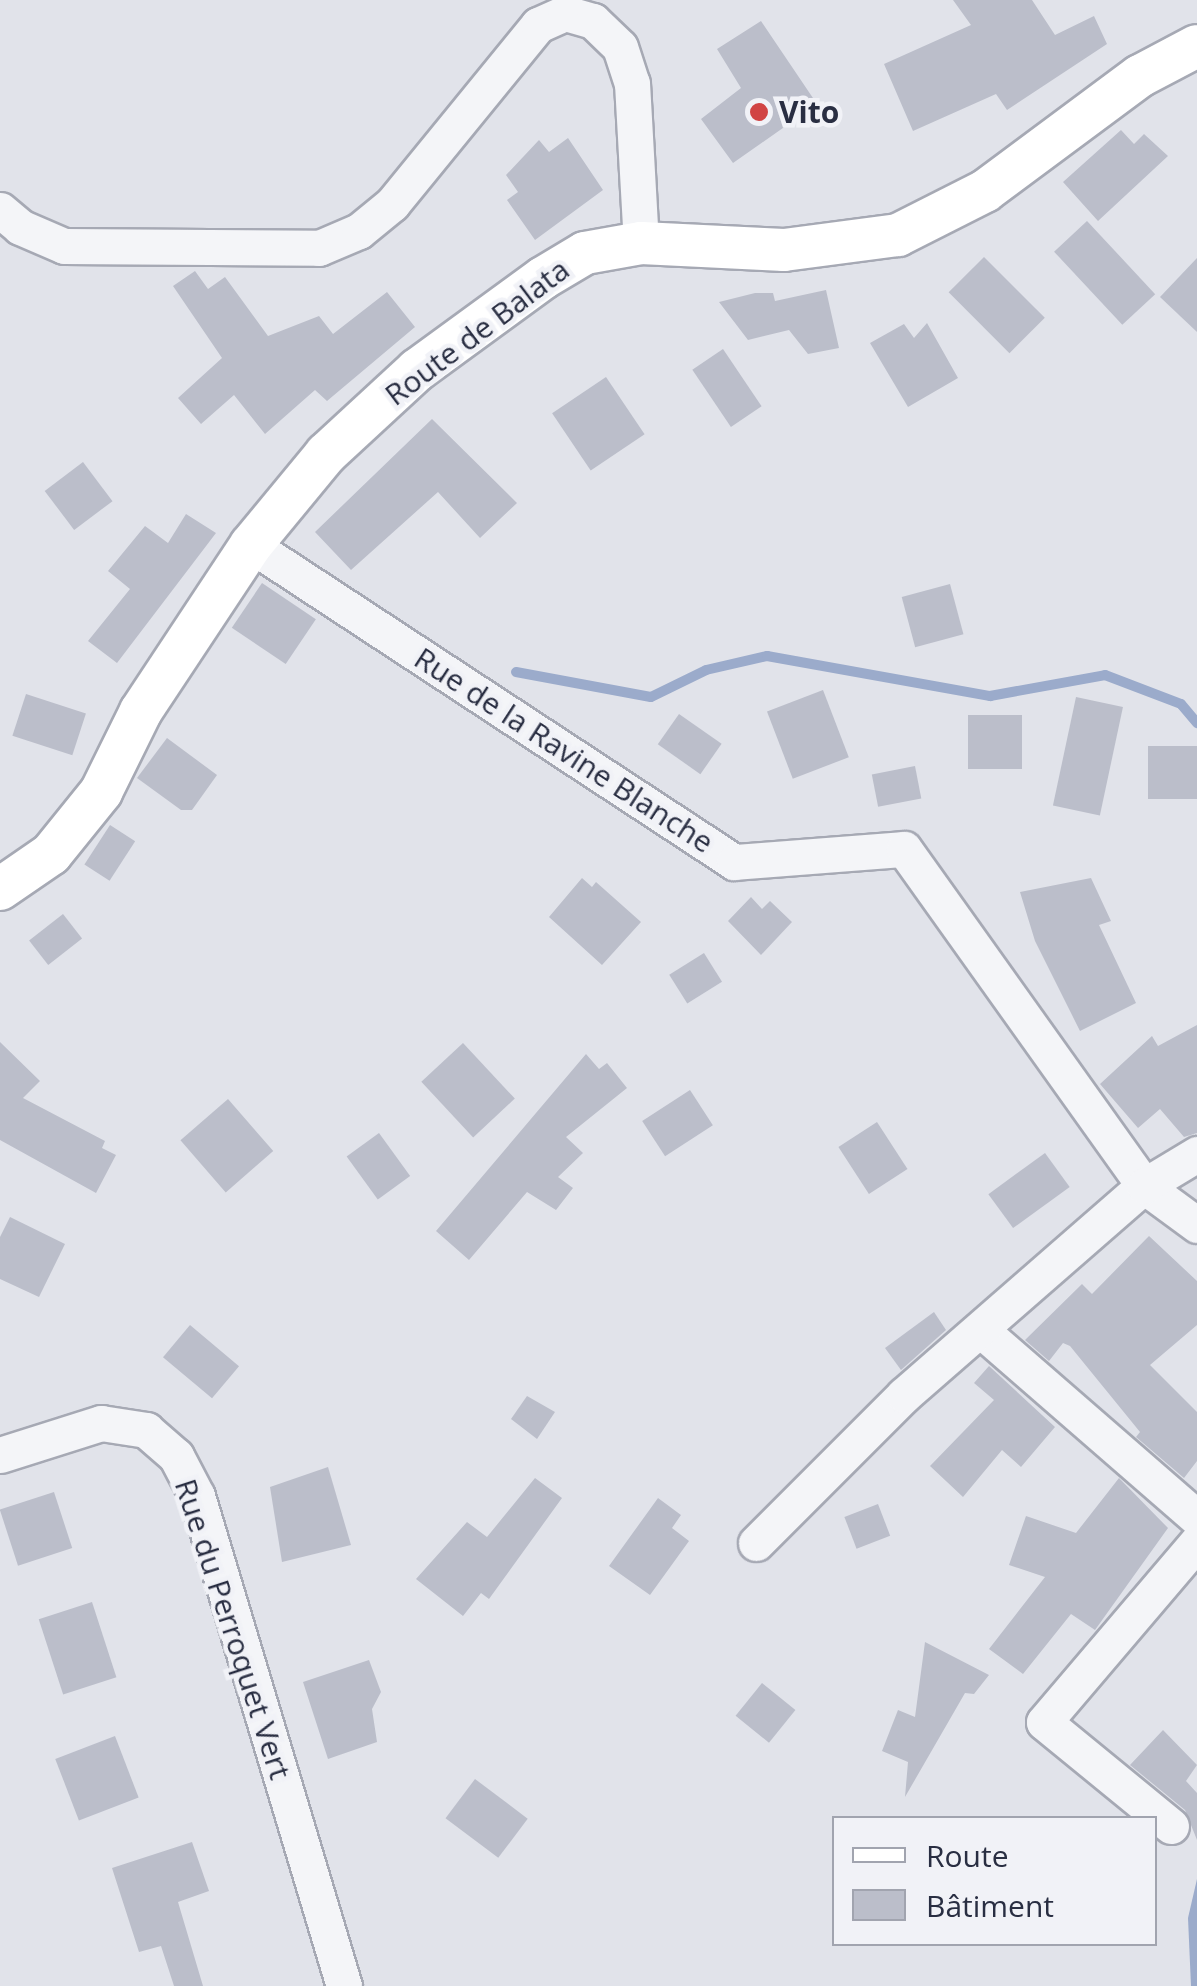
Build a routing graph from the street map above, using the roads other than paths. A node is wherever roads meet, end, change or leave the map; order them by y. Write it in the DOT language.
graph roads {
  1 [pos="1197,46"];
  2 [pos="0,210"];
  3 [pos="642,243"];
  4 [pos="252,545"];
  5 [pos="0,889"];
  6 [pos="1197,1154"];
  7 [pos="1144,1186"];
  8 [pos="1197,1226"];
  9 [pos="982,1331"];
  10 [pos="0,1455"];
  11 [pos="1197,1518"];
  12 [pos="756,1542"];
  13 [pos="1197,1542"];
  14 [pos="1171,1826"];
  15 [pos="344,1986"];
  1 -- 3 [label="main road, Route de Balata"];
  2 -- 3 [label="street"];
  3 -- 4 [label="main road, Route de Balata"];
  4 -- 5 [label="main road, Route de Balata"];
  4 -- 7 [label="street, Rue de la Ravine Blanche"];
  6 -- 7 [label="street"];
  7 -- 8 [label="street, Rue de la Ravine Blanche"];
  7 -- 9 [label="street"];
  9 -- 11 [label="street"];
  9 -- 12 [label="street"];
  10 -- 15 [label="street, Rue du Perroquet Vert"];
  13 -- 14 [label="street"];
}
